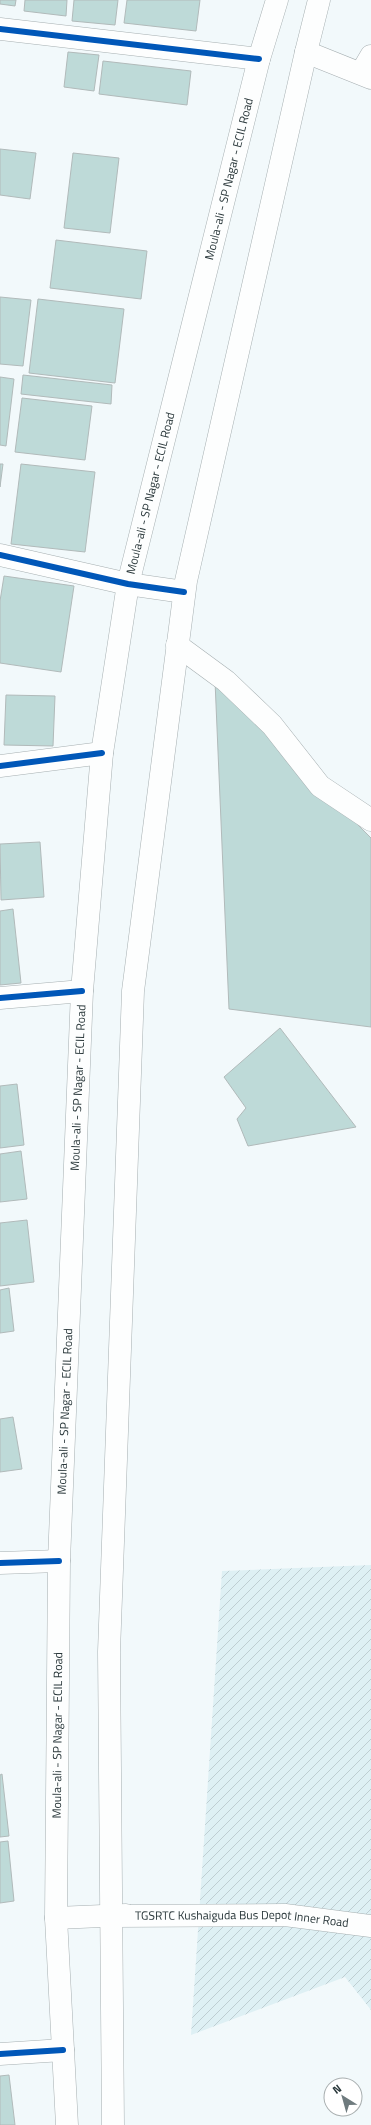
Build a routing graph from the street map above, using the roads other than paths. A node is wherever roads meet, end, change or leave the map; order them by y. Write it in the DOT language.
graph roads {
  1 [pos="277,0"];
  2 [pos="319,0"];
  3 [pos="0,29"];
  4 [pos="306,52"];
  5 [pos="259,59"];
  6 [pos="368,69"];
  7 [pos="0,556"];
  8 [pos="128,584"];
  9 [pos="184,592"];
  10 [pos="177,645"];
  11 [pos="102,753"];
  12 [pos="0,766"];
  13 [pos="371,820"];
  14 [pos="82,991"];
  15 [pos="0,998"];
  16 [pos="59,1561"];
  17 [pos="0,1563"];
  18 [pos="139,1914"];
  19 [pos="112,1916"];
  20 [pos="56,1918"];
  21 [pos="371,1926"];
  22 [pos="63,2050"];
  23 [pos="0,2054"];
  24 [pos="66,2125"];
  25 [pos="113,2125"];
  1 -- 5 [label="main road, Moula-ali - SP Nagar - ECIL Road"];
  2 -- 4 [label="main road"];
  3 -- 5 [label="main road"];
  4 -- 6 [label="main road"];
  4 -- 9 [label="main road"];
  5 -- 8 [label="main road, Moula-ali - SP Nagar - ECIL Road"];
  7 -- 8 [label="main road"];
  8 -- 9 [label="main road"];
  8 -- 11 [label="main road, Moula-ali - SP Nagar - ECIL Road"];
  9 -- 10 [label="main road"];
  10 -- 13 [label="main road"];
  10 -- 19 [label="main road"];
  11 -- 12 [label="main road"];
  11 -- 14 [label="main road, Moula-ali - SP Nagar - ECIL Road"];
  14 -- 15 [label="main road"];
  14 -- 16 [label="main road, Moula-ali - SP Nagar - ECIL Road"];
  16 -- 17 [label="main road"];
  16 -- 20 [label="main road, Moula-ali - SP Nagar - ECIL Road"];
  18 -- 19 [label="main road"];
  19 -- 20 [label="main road"];
  19 -- 21 [label="main road, TGSRTC Kushaiguda Bus Depot Inner Road"];
  19 -- 25 [label="main road"];
  20 -- 22 [label="main road, Moula-ali - SP Nagar - ECIL Road"];
  22 -- 23 [label="main road"];
  22 -- 24 [label="main road, Moula-ali - SP Nagar - ECIL Road"];
}
